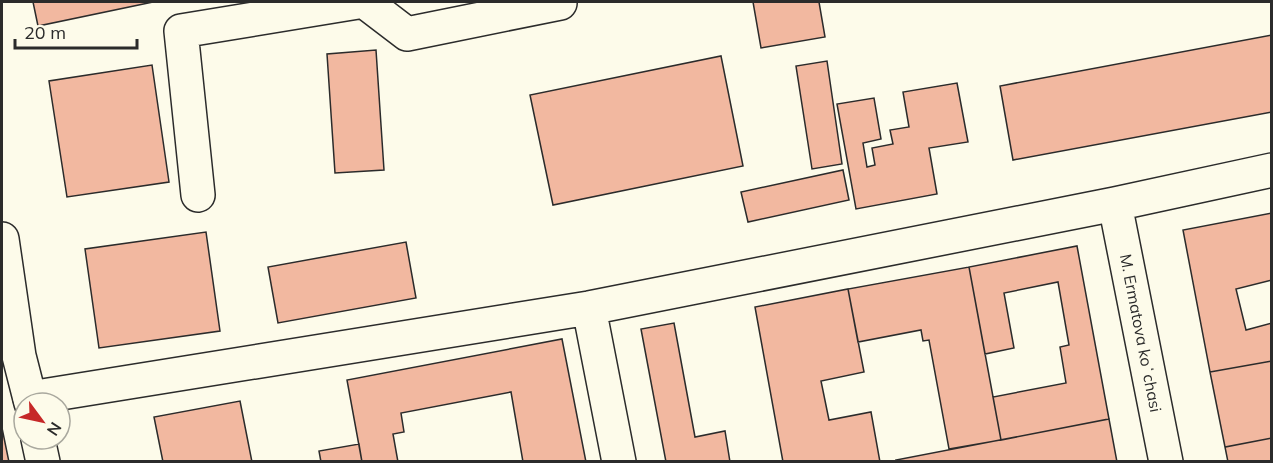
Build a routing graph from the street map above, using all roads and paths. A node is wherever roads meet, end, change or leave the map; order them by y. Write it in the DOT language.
graph roads {
  1 [pos="358,2"];
  2 [pos="365,2"];
  3 [pos="560,2"];
  4 [pos="1272,170"];
  5 [pos="198,195"];
  6 [pos="1115,204"];
  7 [pos="2,239"];
  8 [pos="589,308"];
  9 [pos="10,358"];
  10 [pos="26,391"];
  11 [pos="72,393"];
  12 [pos="619,462"];
  13 [pos="1166,462"];
  1 -- 5 [label="street"];
  2 -- 3 [label="street"];
  4 -- 6 [label="street"];
  6 -- 8 [label="street"];
  6 -- 13 [label="street, M. Ermatova koʻchasi"];
  7 -- 9 [label="street"];
  8 -- 11 [label="street"];
  8 -- 12 [label="street"];
  9 -- 10 [label="street"];
}
